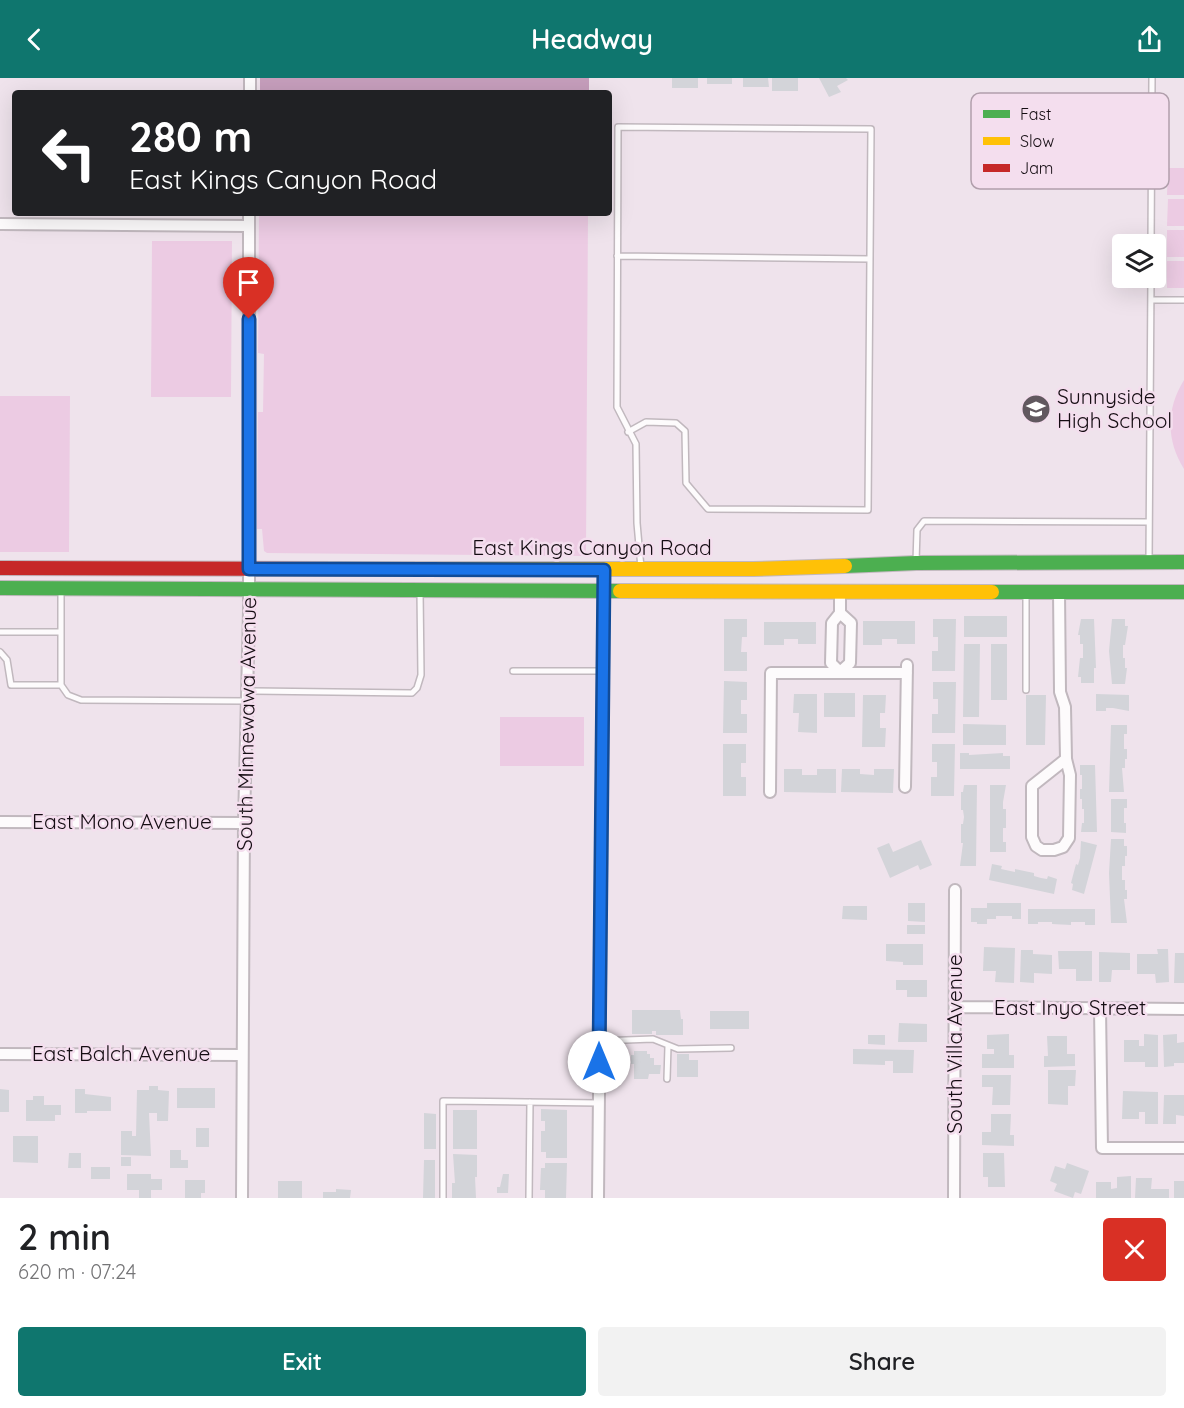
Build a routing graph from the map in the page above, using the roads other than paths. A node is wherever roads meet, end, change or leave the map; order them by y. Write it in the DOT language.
graph roads {
  1 [pos="1152,78"];
  2 [pos="1152,93"];
  3 [pos="1151,189"];
  4 [pos="249,216"];
  5 [pos="0,224"];
  6 [pos="249,226"];
  7 [pos="1151,234"];
  8 [pos="617,256"];
  9 [pos="870,259"];
  10 [pos="1151,288"];
  11 [pos="1151,300"];
  12 [pos="1184,300"];
  13 [pos="628,432"];
  14 [pos="1149,522"];
  15 [pos="1184,562"];
  16 [pos="916,563"];
  17 [pos="1149,563"];
  18 [pos="0,568"];
  19 [pos="249,569"];
  20 [pos="604,570"];
  21 [pos="641,570"];
  22 [pos="0,588"];
  23 [pos="61,588"];
  24 [pos="249,590"];
  25 [pos="420,591"];
  26 [pos="840,591"];
  27 [pos="603,592"];
  28 [pos="1026,592"];
  29 [pos="1059,592"];
  30 [pos="1184,592"];
  31 [pos="840,613"];
  32 [pos="0,632"];
  33 [pos="61,632"];
  34 [pos="0,652"];
  35 [pos="602,670"];
  36 [pos="513,671"];
  37 [pos="840,672"];
  38 [pos="61,685"];
  39 [pos="1026,690"];
  40 [pos="248,696"];
  41 [pos="1066,759"];
  42 [pos="905,787"];
  43 [pos="770,792"];
  44 [pos="0,822"];
  45 [pos="244,823"];
  46 [pos="955,890"];
  47 [pos="956,1007"];
  48 [pos="1100,1009"];
  49 [pos="1184,1009"];
  50 [pos="599,1041"];
  51 [pos="668,1046"];
  52 [pos="731,1048"];
  53 [pos="0,1054"];
  54 [pos="242,1055"];
  55 [pos="667,1079"];
  56 [pos="530,1102"];
  57 [pos="599,1103"];
  58 [pos="1184,1148"];
  59 [pos="242,1198"];
  60 [pos="444,1198"];
  61 [pos="529,1198"];
  62 [pos="598,1198"];
  63 [pos="954,1198"];
  1 -- 2 [label="lane"];
  3 -- 7 [label="lane"];
  4 -- 6 [label="street, South Minnewawa Avenue"];
  5 -- 6 [label="street"];
  6 -- 19 [label="street, South Minnewawa Avenue"];
  8 -- 9 [label="lane"];
  8 -- 9 [label="lane"];
  8 -- 13 [label="lane"];
  9 -- 13 [label="lane"];
  10 -- 11 [label="lane"];
  11 -- 12 [label="lane"];
  11 -- 14 [label="lane"];
  13 -- 21 [label="lane"];
  14 -- 16 [label="lane"];
  14 -- 17 [label="lane"];
  15 -- 17 [label="main road, East Kings Canyon Road"];
  16 -- 17 [label="main road, East Kings Canyon Road"];
  16 -- 21 [label="main road, East Kings Canyon Road"];
  18 -- 19 [label="main road, East Kings Canyon Road"];
  19 -- 20 [label="main road, East Kings Canyon Road"];
  19 -- 24 [label="street, South Minnewawa Avenue"];
  20 -- 21 [label="main road, East Kings Canyon Road"];
  20 -- 27 [label="street"];
  22 -- 23 [label="main road, East Kings Canyon Road"];
  23 -- 24 [label="main road, East Kings Canyon Road"];
  23 -- 33 [label="lane"];
  24 -- 25 [label="main road, East Kings Canyon Road"];
  24 -- 40 [label="street, South Minnewawa Avenue"];
  25 -- 27 [label="main road, East Kings Canyon Road"];
  25 -- 40 [label="lane"];
  26 -- 27 [label="main road, East Kings Canyon Road"];
  26 -- 28 [label="main road, East Kings Canyon Road"];
  26 -- 31 [label="street"];
  27 -- 35 [label="street"];
  28 -- 29 [label="main road, East Kings Canyon Road"];
  28 -- 39 [label="lane"];
  29 -- 30 [label="main road, East Kings Canyon Road"];
  29 -- 41 [label="street"];
  31 -- 37 [label="street"];
  31 -- 37 [label="street"];
  32 -- 33 [label="lane"];
  33 -- 38 [label="lane"];
  34 -- 38 [label="lane"];
  35 -- 36 [label="lane"];
  35 -- 50 [label="street"];
  37 -- 42 [label="street"];
  37 -- 43 [label="street"];
  38 -- 40 [label="lane"];
  40 -- 45 [label="street, South Minnewawa Avenue"];
  41 -- 41 [label="street"];
  44 -- 45 [label="street, East Mono Avenue"];
  45 -- 54 [label="street, South Minnewawa Avenue"];
  46 -- 47 [label="street, South Villa Avenue"];
  47 -- 48 [label="street, East Inyo Street"];
  47 -- 63 [label="street, South Villa Avenue"];
  48 -- 49 [label="street, East Inyo Street"];
  48 -- 58 [label="street"];
  50 -- 51 [label="lane"];
  50 -- 57 [label="street"];
  51 -- 52 [label="lane"];
  51 -- 55 [label="lane"];
  53 -- 54 [label="street, East Balch Avenue"];
  54 -- 59 [label="street, South Minnewawa Avenue"];
  56 -- 57 [label="lane"];
  56 -- 60 [label="lane"];
  56 -- 61 [label="lane"];
  57 -- 62 [label="street"];
}
